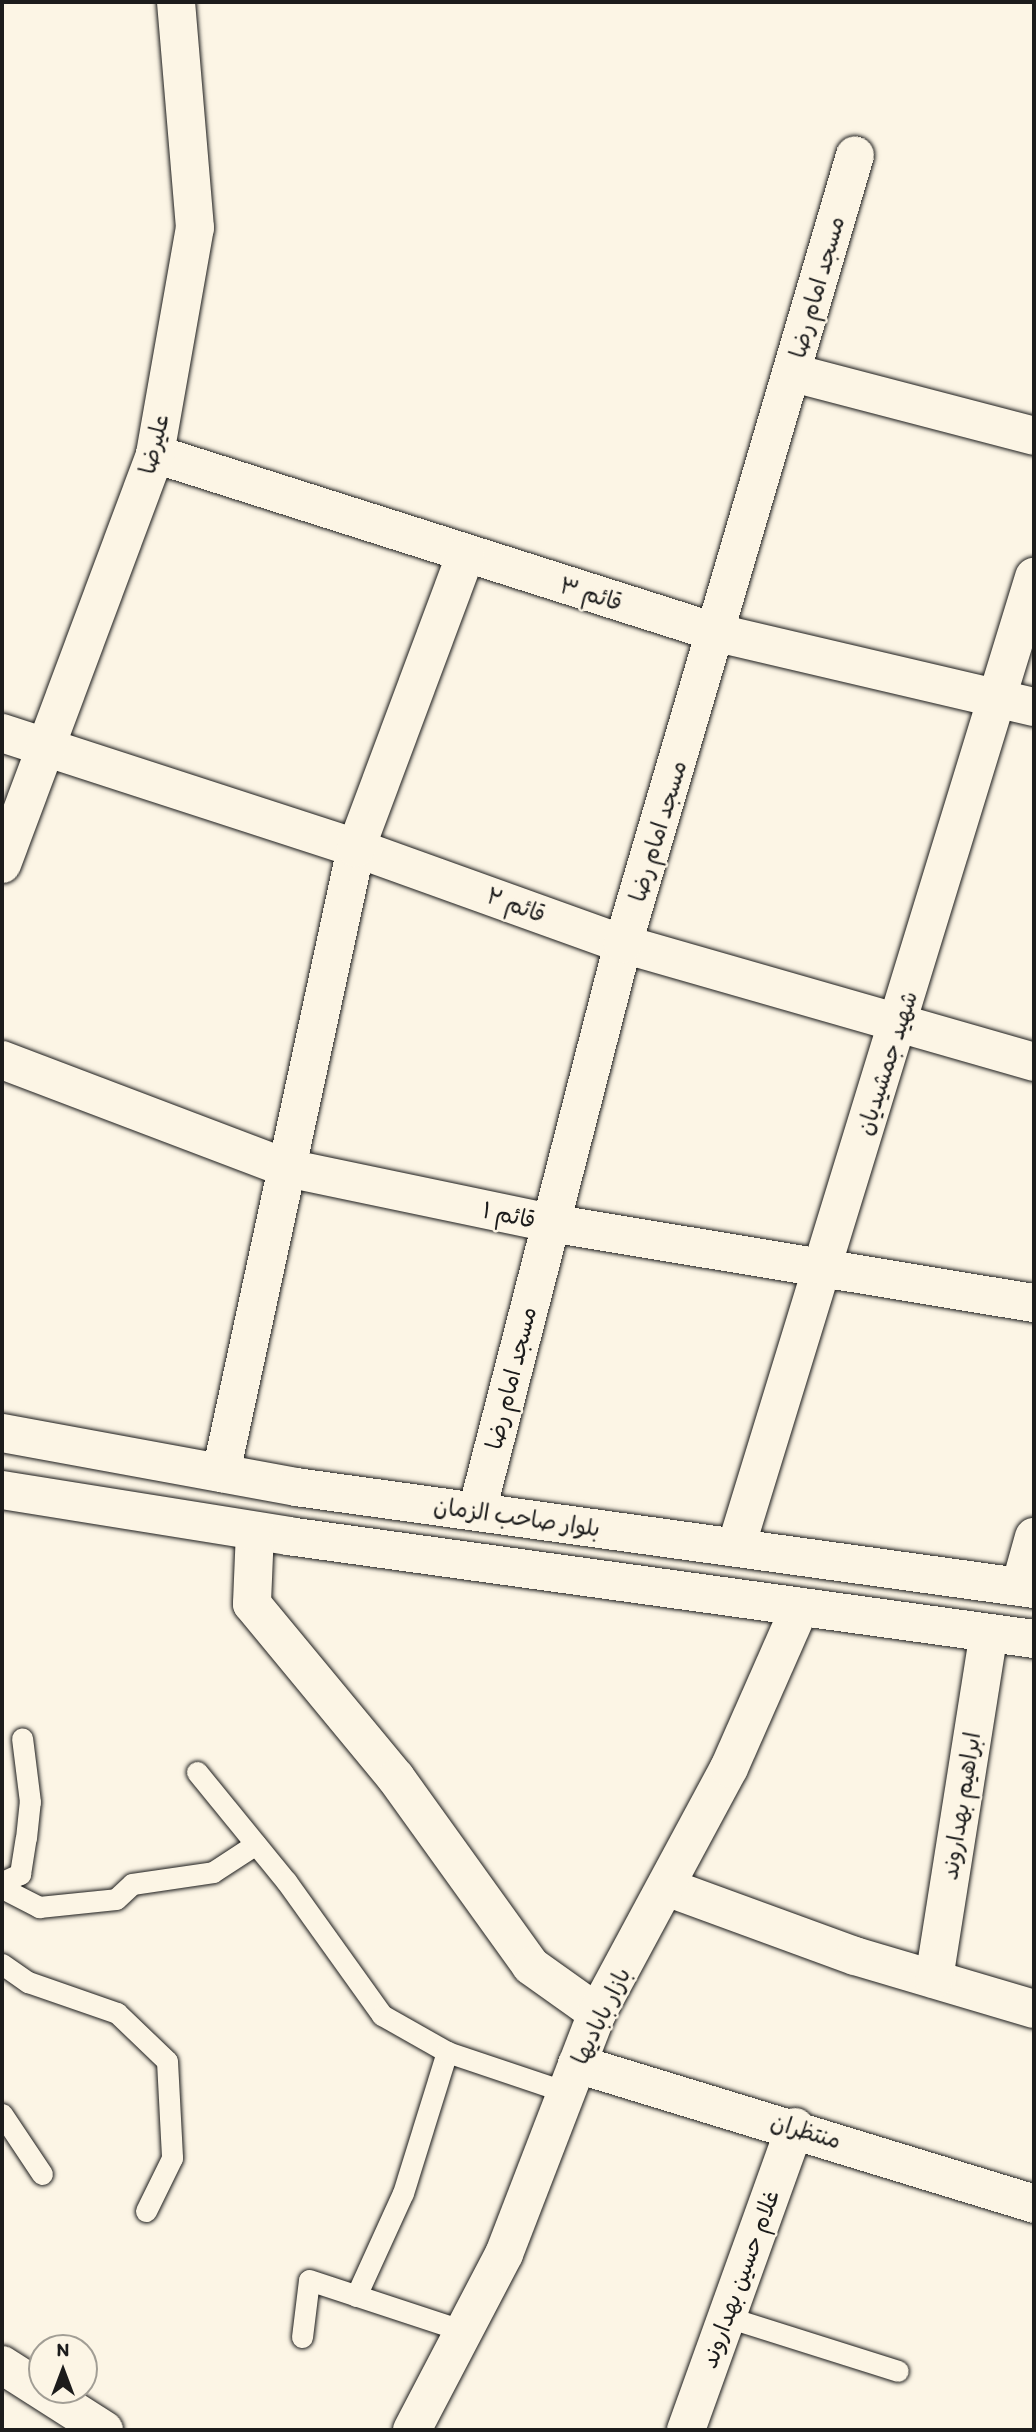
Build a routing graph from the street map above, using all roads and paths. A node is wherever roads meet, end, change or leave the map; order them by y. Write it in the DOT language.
graph roads {
  1 [pos="176,2"];
  2 [pos="855,155"];
  3 [pos="793,373"];
  4 [pos="1034,436"];
  5 [pos="155,454"];
  6 [pos="465,556"];
  7 [pos="1034,577"];
  8 [pos="718,633"];
  9 [pos="1017,702"];
  10 [pos="2,733"];
  11 [pos="43,743"];
  12 [pos="356,848"];
  13 [pos="2,864"];
  14 [pos="623,944"];
  15 [pos="900,1025"];
  16 [pos="2,1060"];
  17 [pos="1034,1062"];
  18 [pos="287,1168"];
  19 [pos="551,1223"];
  20 [pos="823,1264"];
  21 [pos="1034,1303"];
  22 [pos="2,1433"];
  23 [pos="221,1473"];
  24 [pos="2,1490"];
  25 [pos="477,1511"];
  26 [pos="255,1531"];
  27 [pos="1034,1537"];
  28 [pos="736,1547"];
  29 [pos="808,1558"];
  30 [pos="1027,1588"];
  31 [pos="800,1607"];
  32 [pos="989,1633"];
  33 [pos="1034,1639"];
  34 [pos="22,1738"];
  35 [pos="197,1772"];
  36 [pos="256,1844"];
  37 [pos="2,1882"];
  38 [pos="2,1888"];
  39 [pos="669,1888"];
  40 [pos="2,1964"];
  41 [pos="934,1979"];
  42 [pos="1034,2009"];
  43 [pos="597,2013"];
  44 [pos="447,2052"];
  45 [pos="572,2078"];
  46 [pos="2,2114"];
  47 [pos="794,2127"];
  48 [pos="42,2174"];
  49 [pos="1034,2204"];
  50 [pos="146,2211"];
  51 [pos="356,2296"];
  52 [pos="727,2317"];
  53 [pos="464,2331"];
  54 [pos="302,2337"];
  55 [pos="2,2365"];
  56 [pos="898,2371"];
  57 [pos="104,2430"];
  58 [pos="412,2430"];
  59 [pos="686,2430"];
  1 -- 5 [label="street, علیرضا"];
  2 -- 3 [label="street, مسجد امام رضا"];
  3 -- 4 [label="street"];
  3 -- 8 [label="street, مسجد امام رضا"];
  5 -- 6 [label="street, قائم ۳"];
  5 -- 11 [label="street, علیرضا"];
  6 -- 8 [label="street, قائم ۳"];
  6 -- 12 [label="street"];
  7 -- 9 [label="street, شهید جمشیدیان"];
  8 -- 9 [label="street, قائم ۳"];
  8 -- 14 [label="street, مسجد امام رضا"];
  9 -- 15 [label="street, شهید جمشیدیان"];
  10 -- 11 [label="street, قائم ۲"];
  11 -- 12 [label="street, قائم ۲"];
  11 -- 13 [label="street, علیرضا"];
  12 -- 14 [label="street, قائم ۲"];
  12 -- 18 [label="street"];
  14 -- 15 [label="street, قائم ۲"];
  14 -- 19 [label="street, مسجد امام رضا"];
  15 -- 17 [label="street, قائم ۲"];
  15 -- 20 [label="street, شهید جمشیدیان"];
  16 -- 18 [label="street, قائم ۱"];
  18 -- 19 [label="street, قائم ۱"];
  18 -- 23 [label="street"];
  19 -- 20 [label="street, قائم ۱"];
  19 -- 25 [label="street, مسجد امام رضا"];
  20 -- 21 [label="street, قائم ۱"];
  20 -- 28 [label="street, شهید جمشیدیان"];
  22 -- 23 [label="street, بلوار صاحب الزمان"];
  23 -- 25 [label="street, بلوار صاحب الزمان"];
  24 -- 26 [label="street"];
  25 -- 28 [label="street, بلوار صاحب الزمان"];
  26 -- 31 [label="street"];
  26 -- 43 [label="street"];
  27 -- 30 [label="street"];
  28 -- 29 [label="street, بلوار صاحب الزمان"];
  29 -- 30 [label="street, بلوار صاحب الزمان"];
  29 -- 31 [label="street, بازار بابادیها"];
  31 -- 32 [label="street"];
  31 -- 39 [label="street, بازار بابادیها"];
  32 -- 33 [label="street"];
  32 -- 41 [label="street, ابراهیم بهداروند"];
  34 -- 37 [label="lane"];
  35 -- 36 [label="lane"];
  36 -- 38 [label="lane"];
  36 -- 44 [label="lane"];
  39 -- 41 [label="street"];
  39 -- 43 [label="street, بازار بابادیها"];
  40 -- 50 [label="lane"];
  41 -- 42 [label="street"];
  43 -- 45 [label="street, بازار بابادیها"];
  44 -- 45 [label="lane"];
  44 -- 51 [label="lane"];
  45 -- 47 [label="street, منتظران"];
  45 -- 53 [label="street, بازار بابادیها"];
  46 -- 48 [label="lane"];
  47 -- 49 [label="street, منتظران"];
  47 -- 52 [label="street, غلام حسین بهداروند"];
  51 -- 53 [label="lane"];
  51 -- 54 [label="lane"];
  52 -- 56 [label="lane"];
  52 -- 59 [label="street, غلام حسین بهداروند"];
  53 -- 58 [label="street, بازار بابادیها"];
  55 -- 57 [label="street"];
}
